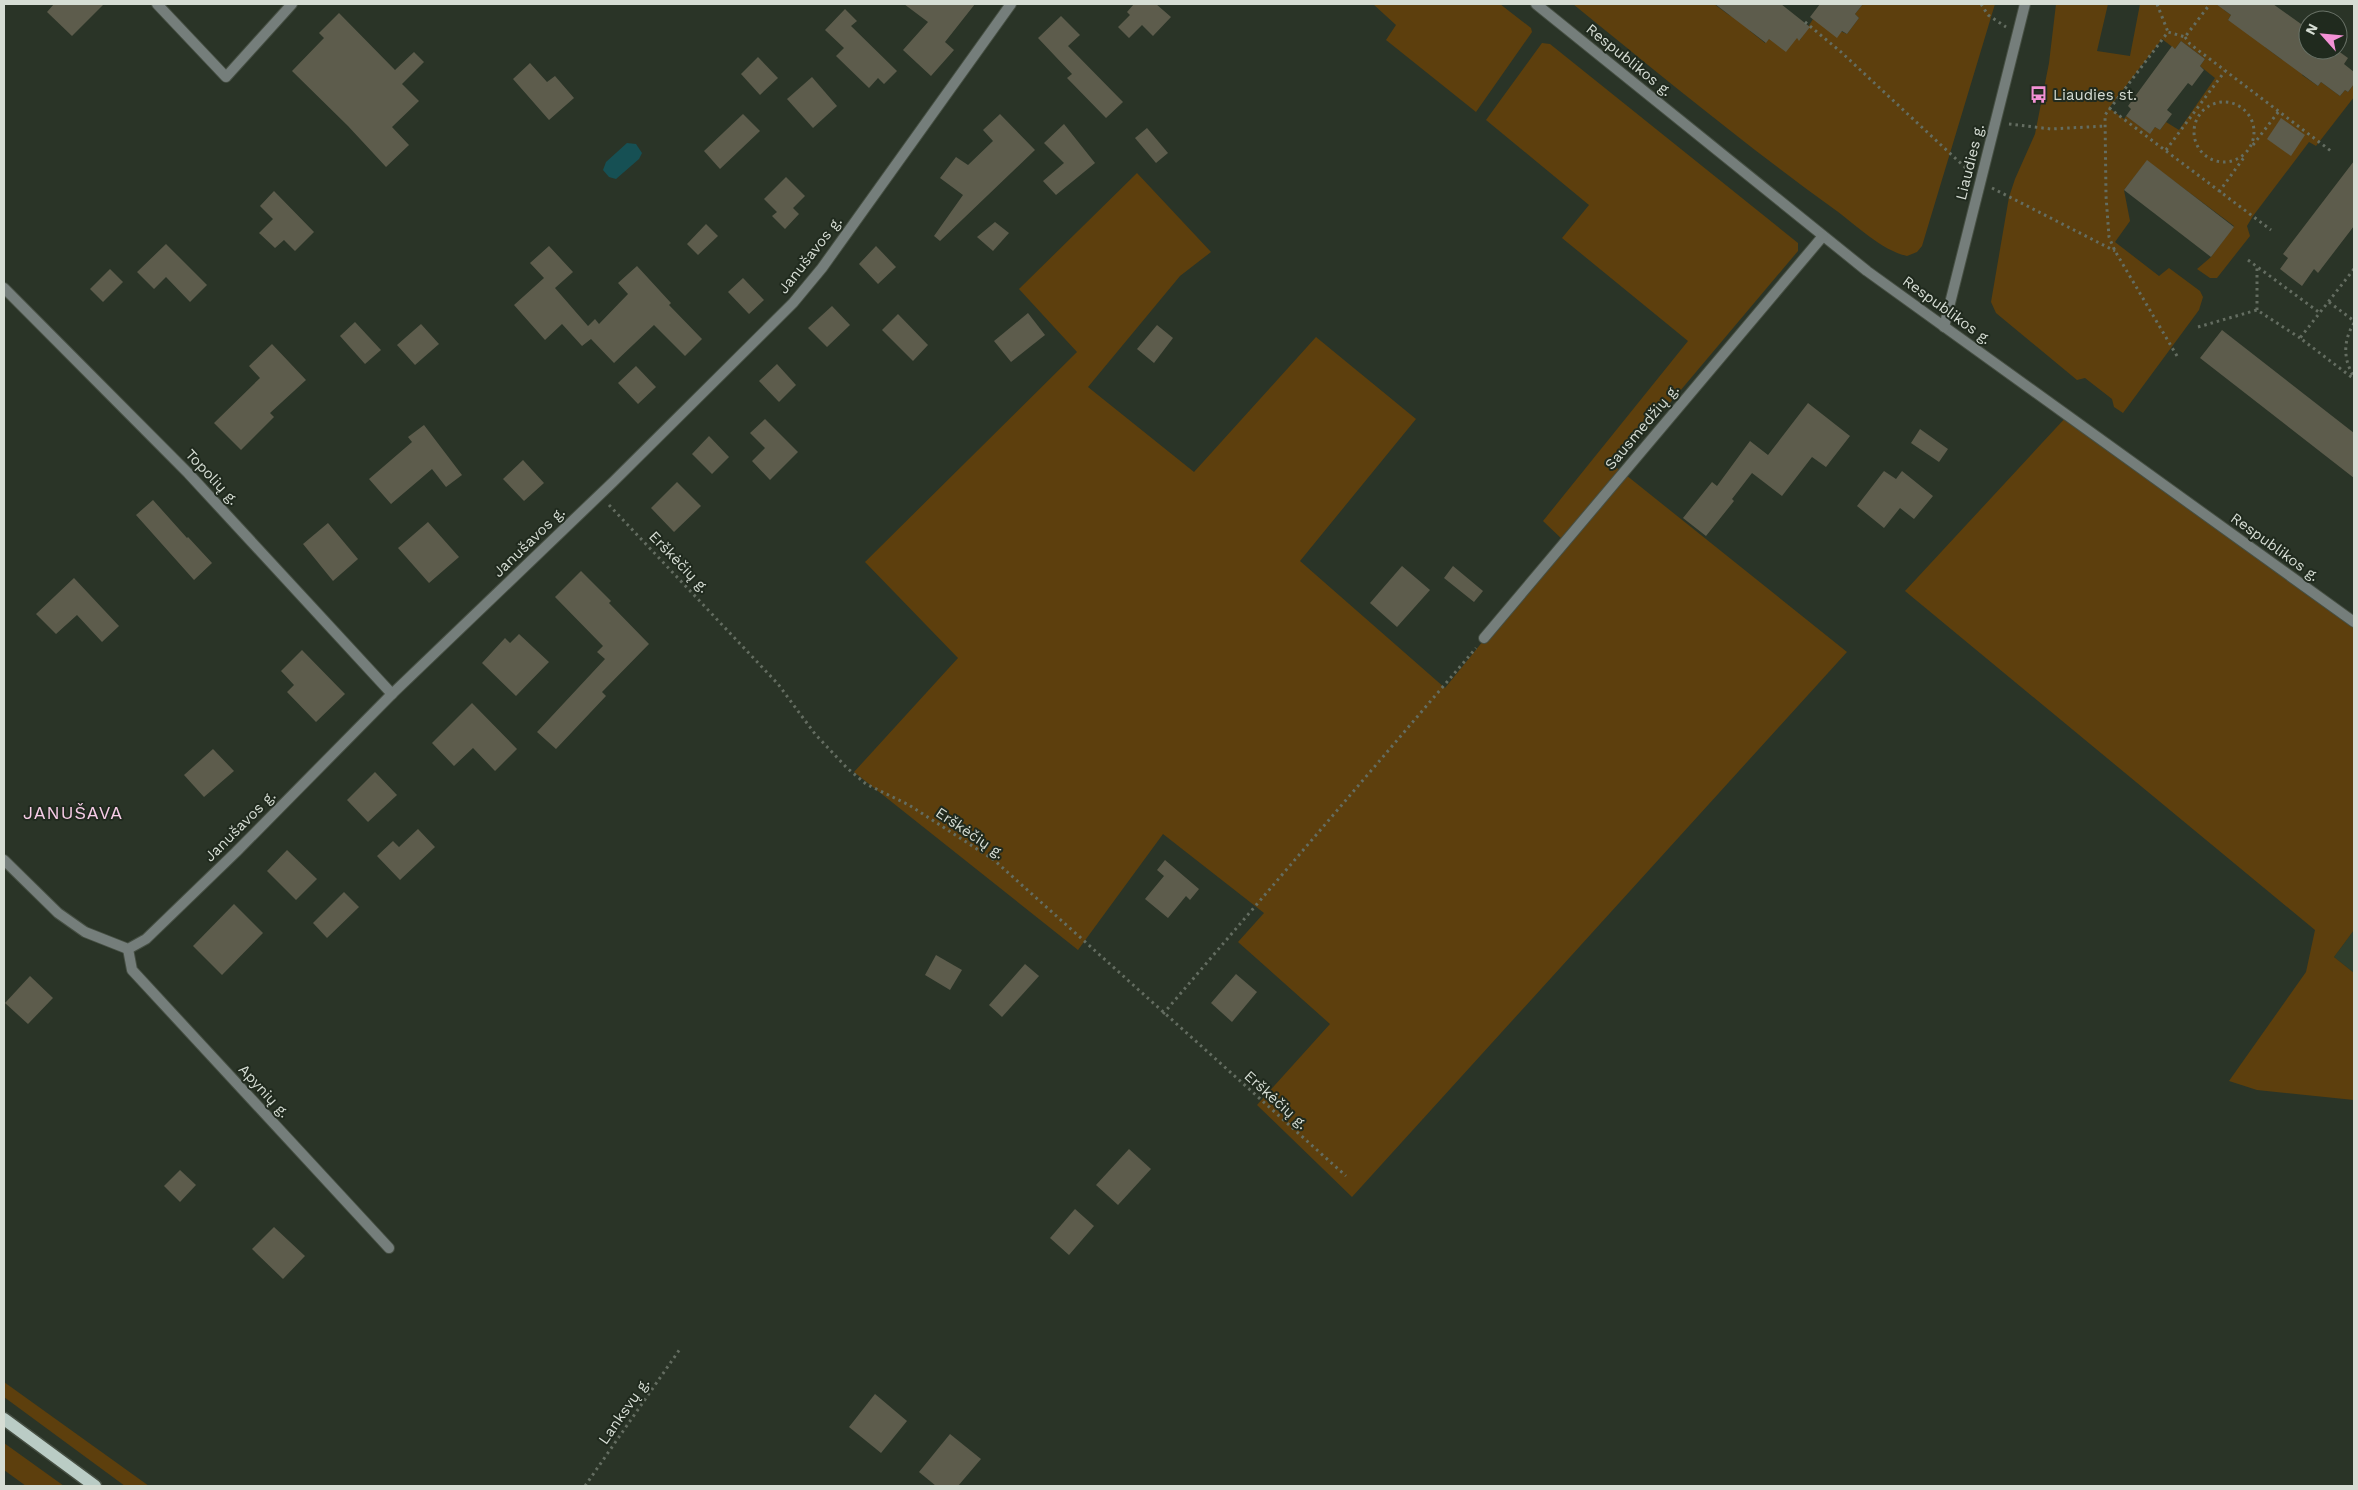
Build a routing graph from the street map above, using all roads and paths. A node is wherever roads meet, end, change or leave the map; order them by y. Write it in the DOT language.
graph roads {
  1 [pos="157,4"];
  2 [pos="292,4"];
  3 [pos="1011,4"];
  4 [pos="1536,4"];
  5 [pos="1981,4"];
  6 [pos="2024,4"];
  7 [pos="2157,4"];
  8 [pos="2210,4"];
  9 [pos="1805,22"];
  10 [pos="2168,32"];
  11 [pos="2016,35"];
  12 [pos="2185,37"];
  13 [pos="2225,71"];
  14 [pos="2109,108"];
  15 [pos="2196,111"];
  16 [pos="2279,111"];
  17 [pos="2200,114"];
  18 [pos="1996,123"];
  19 [pos="2105,126"];
  20 [pos="2166,150"];
  21 [pos="2249,150"];
  22 [pos="2331,151"];
  23 [pos="1981,182"];
  24 [pos="2219,192"];
  25 [pos="2271,230"];
  26 [pos="1823,236"];
  27 [pos="2115,251"];
  28 [pos="2248,260"];
  29 [pos="2258,267"];
  30 [pos="2354,269"];
  31 [pos="4,288"];
  32 [pos="2329,302"];
  33 [pos="2256,310"];
  34 [pos="2320,313"];
  35 [pos="2354,322"];
  36 [pos="1944,326"];
  37 [pos="2198,327"];
  38 [pos="2300,338"];
  39 [pos="2177,356"];
  40 [pos="2354,378"];
  41 [pos="599,495"];
  42 [pos="2352,616"];
  43 [pos="1484,638"];
  44 [pos="392,694"];
  45 [pos="4,860"];
  46 [pos="128,949"];
  47 [pos="1163,1014"];
  48 [pos="1346,1176"];
  49 [pos="389,1248"];
  50 [pos="680,1349"];
  51 [pos="4,1420"];
  52 [pos="95,1486"];
  53 [pos="585,1486"];
  1 -- 2 [label="street"];
  3 -- 41 [label="street, Janušavos g."];
  4 -- 26 [label="street, Respublikos g."];
  5 -- 11 [label="path"];
  6 -- 11 [label="street, Liaudies g."];
  7 -- 10 [label="path"];
  8 -- 12 [label="path"];
  9 -- 23 [label="path"];
  10 -- 12 [label="path"];
  10 -- 14 [label="path"];
  11 -- 18 [label="street, Liaudies g."];
  12 -- 13 [label="path"];
  13 -- 15 [label="path"];
  13 -- 16 [label="path"];
  14 -- 19 [label="path"];
  14 -- 20 [label="path"];
  15 -- 17 [label="path"];
  15 -- 20 [label="path"];
  16 -- 21 [label="path"];
  16 -- 22 [label="path"];
  17 -- 21 [label="path"];
  17 -- 21 [label="path"];
  18 -- 19 [label="path"];
  18 -- 23 [label="street, Liaudies g."];
  19 -- 27 [label="path"];
  20 -- 24 [label="path"];
  21 -- 24 [label="path"];
  23 -- 27 [label="path"];
  23 -- 36 [label="street, Liaudies g."];
  24 -- 25 [label="path"];
  26 -- 36 [label="street, Respublikos g."];
  26 -- 43 [label="street, Sausmedžių g."];
  27 -- 39 [label="path"];
  28 -- 29 [label="path"];
  29 -- 33 [label="path"];
  29 -- 34 [label="path"];
  30 -- 32 [label="path"];
  31 -- 44 [label="street, Topolių g."];
  32 -- 34 [label="path"];
  32 -- 35 [label="path"];
  33 -- 37 [label="path"];
  33 -- 38 [label="path"];
  34 -- 38 [label="path"];
  35 -- 40 [label="path"];
  36 -- 42 [label="street, Respublikos g."];
  38 -- 40 [label="path"];
  41 -- 44 [label="street, Janušavos g."];
  41 -- 47 [label="path, Erškėčių g."];
  43 -- 47 [label="path"];
  44 -- 46 [label="street, Janušavos g."];
  45 -- 46 [label="street"];
  46 -- 49 [label="street, Apynių g."];
  47 -- 48 [label="path, Erškėčių g."];
  50 -- 53 [label="path, Lanksvų g."];
  51 -- 52 [label="main road"];
}
